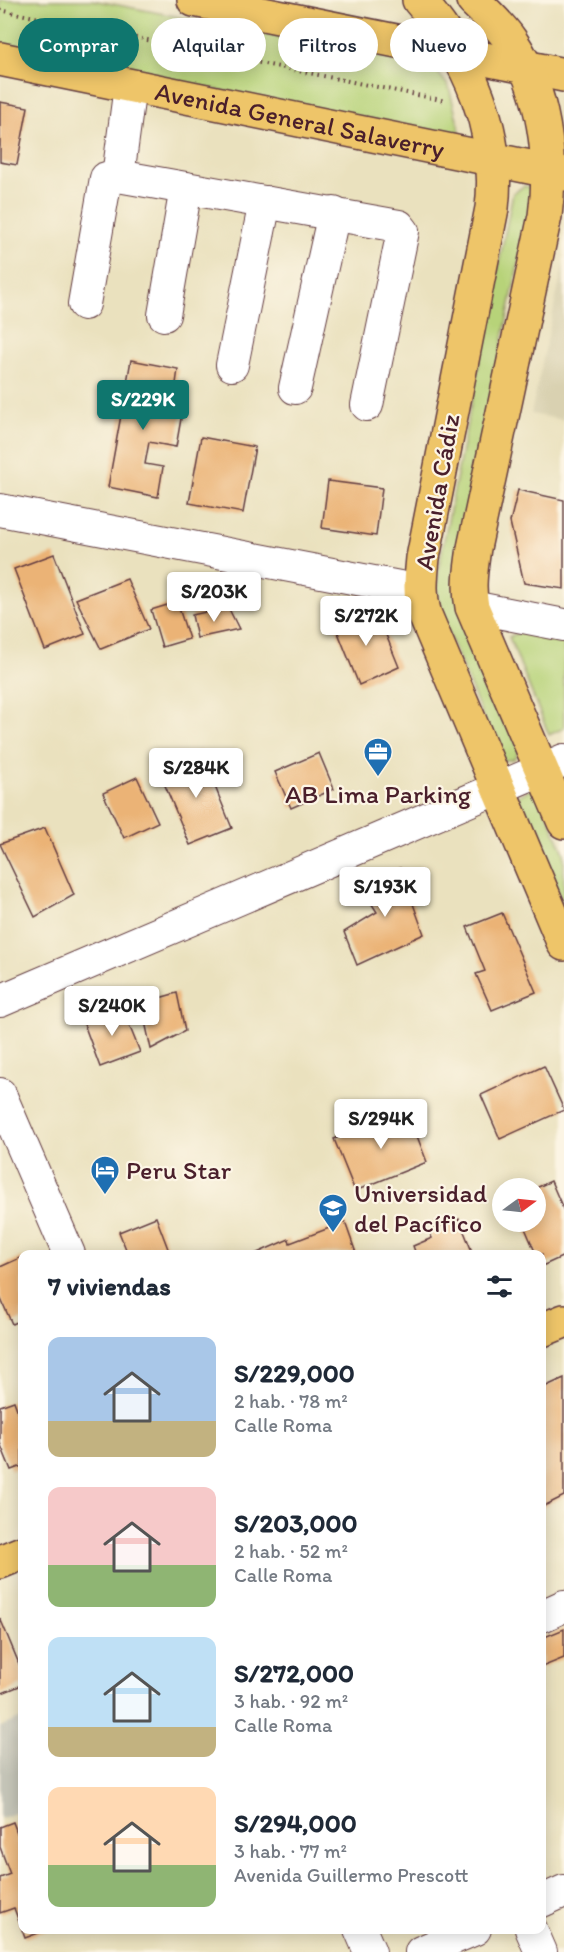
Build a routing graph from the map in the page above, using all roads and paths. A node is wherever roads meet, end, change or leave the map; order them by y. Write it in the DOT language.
graph roads {
  1 [pos="194,0"];
  2 [pos="419,0"];
  3 [pos="473,0"];
  4 [pos="0,10"];
  5 [pos="435,18"];
  6 [pos="390,41"];
  7 [pos="0,59"];
  8 [pos="488,61"];
  9 [pos="525,68"];
  10 [pos="466,72"];
  11 [pos="564,75"];
  12 [pos="130,86"];
  13 [pos="481,107"];
  14 [pos="493,159"];
  15 [pos="556,173"];
  16 [pos="118,176"];
  17 [pos="186,188"];
  18 [pos="265,202"];
  19 [pos="334,213"];
  20 [pos="84,304"];
  21 [pos="164,315"];
  22 [pos="232,365"];
  23 [pos="295,388"];
  24 [pos="367,405"];
  25 [pos="0,510"];
  26 [pos="420,591"];
  27 [pos="471,607"];
  28 [pos="564,625"];
  29 [pos="552,765"];
  30 [pos="498,788"];
  31 [pos="564,822"];
  32 [pos="564,944"];
  33 [pos="0,1001"];
  34 [pos="0,1094"];
  35 [pos="67,1250"];
  36 [pos="564,1321"];
  37 [pos="546,1328"];
  38 [pos="18,1555"];
  39 [pos="0,1562"];
  40 [pos="564,1605"];
  41 [pos="546,1614"];
  42 [pos="564,1892"];
  43 [pos="546,1899"];
  44 [pos="362,1934"];
  45 [pos="463,1934"];
  46 [pos="533,1934"];
  47 [pos="370,1952"];
  48 [pos="421,1952"];
  49 [pos="541,1952"];
  1 -- 6 [label="main road"];
  2 -- 5 [label="main road, Avenida Cádiz"];
  3 -- 9 [label="main road, Avenida Cádiz"];
  4 -- 13 [label="path"];
  7 -- 12 [label="main road, Avenida General Salaverry"];
  8 -- 9 [label="main road"];
  9 -- 11 [label="main road"];
  9 -- 15 [label="main road, Avenida Cádiz"];
  10 -- 13 [label="main road, Avenida Cádiz"];
  12 -- 14 [label="main road, Avenida General Salaverry"];
  12 -- 16 [label="street"];
  13 -- 14 [label="main road, Avenida Cádiz"];
  14 -- 15 [label="main road, Avenida General Salaverry"];
  14 -- 26 [label="main road, Avenida Cádiz"];
  15 -- 27 [label="main road, Avenida Cádiz"];
  16 -- 17 [label="street"];
  16 -- 20 [label="street"];
  17 -- 18 [label="street"];
  17 -- 21 [label="street"];
  18 -- 19 [label="street"];
  18 -- 22 [label="street"];
  19 -- 23 [label="street"];
  19 -- 24 [label="street"];
  25 -- 26 [label="street"];
  26 -- 30 [label="main road, Avenida Cádiz"];
  27 -- 28 [label="street"];
  27 -- 29 [label="main road, Avenida Cádiz"];
  29 -- 30 [label="street"];
  29 -- 31 [label="main road, Avenida Cádiz"];
  30 -- 32 [label="main road, Avenida Cádiz"];
  30 -- 33 [label="street"];
  34 -- 35 [label="street"];
  36 -- 37 [label="main road"];
  38 -- 39 [label="main road"];
  40 -- 41 [label="street"];
  42 -- 43 [label="street"];
  44 -- 47 [label="street"];
  45 -- 48 [label="street"];
  46 -- 49 [label="street"];
}
